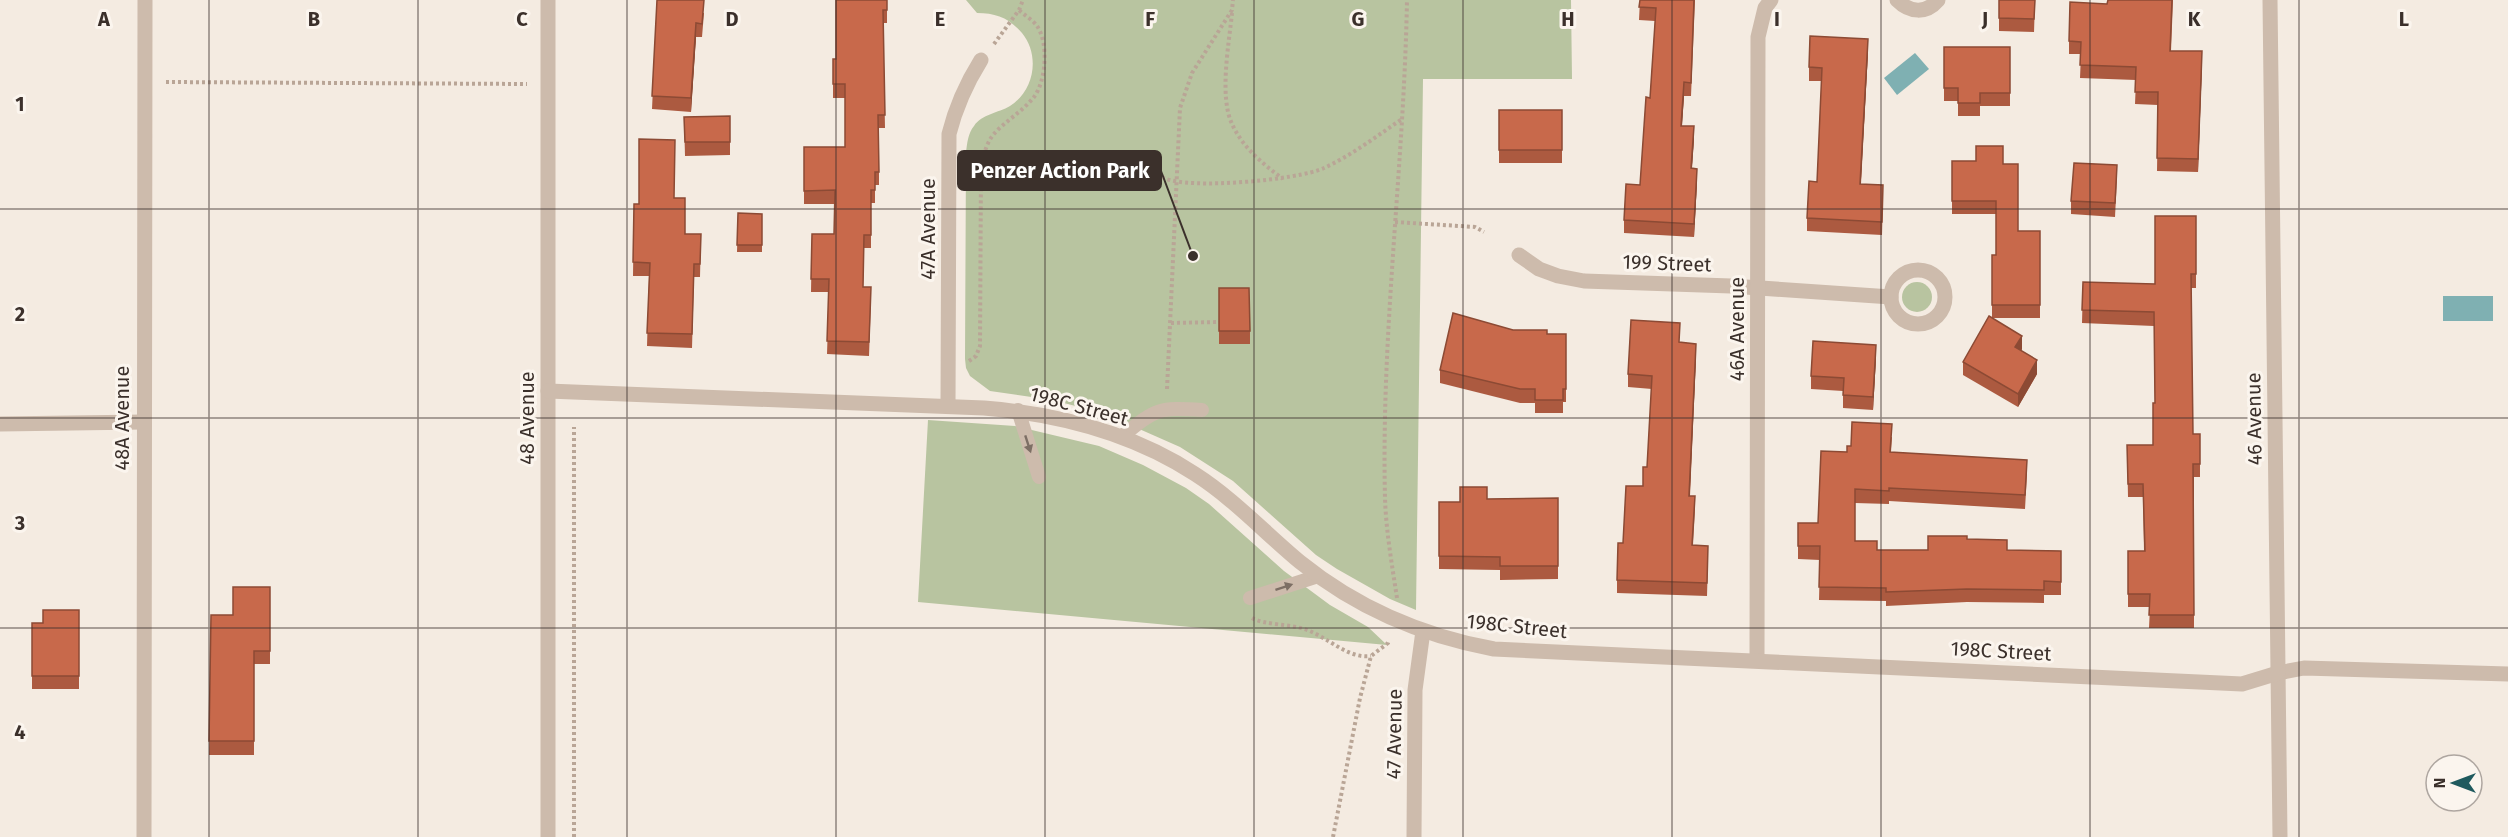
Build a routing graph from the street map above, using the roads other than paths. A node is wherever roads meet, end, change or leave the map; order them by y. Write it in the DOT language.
graph roads {
  1 [pos="145,0"];
  2 [pos="549,0"];
  3 [pos="1771,0"];
  4 [pos="1897,0"];
  5 [pos="1938,0"];
  6 [pos="2270,0"];
  7 [pos="981,60"];
  8 [pos="1519,255"];
  9 [pos="1758,288"];
  10 [pos="1891,297"];
  11 [pos="549,391"];
  12 [pos="948,406"];
  13 [pos="1018,410"];
  14 [pos="1202,410"];
  15 [pos="143,422"];
  16 [pos="0,424"];
  17 [pos="1121,437"];
  18 [pos="1039,477"];
  19 [pos="1318,576"];
  20 [pos="1249,604"];
  21 [pos="1423,632"];
  22 [pos="1757,660"];
  23 [pos="2278,673"];
  24 [pos="2508,674"];
  25 [pos="144,837"];
  26 [pos="549,837"];
  27 [pos="1414,837"];
  28 [pos="2280,837"];
  1 -- 15 [label="street, 48A Avenue"];
  2 -- 11 [label="street, 48 Avenue"];
  3 -- 9 [label="street, 46A Avenue"];
  4 -- 5 [label="street"];
  6 -- 23 [label="street, 46 Avenue"];
  7 -- 12 [label="street, 47A Avenue"];
  8 -- 9 [label="street, 199 Street"];
  9 -- 10 [label="street, 199 Street"];
  9 -- 22 [label="street, 46A Avenue"];
  11 -- 12 [label="street, 198C Street"];
  11 -- 26 [label="street, 48 Avenue"];
  12 -- 13 [label="street, 198C Street"];
  13 -- 17 [label="street, 198C Street"];
  13 -- 18 [label="lane, one-way"];
  14 -- 17 [label="lane"];
  15 -- 16 [label="street"];
  15 -- 25 [label="street, 48A Avenue"];
  17 -- 19 [label="street, 198C Street"];
  20 -- 19 [label="lane, one-way"];
  19 -- 21 [label="street, 198C Street"];
  21 -- 22 [label="street, 198C Street"];
  21 -- 27 [label="street, 47 Avenue"];
  22 -- 23 [label="street, 198C Street"];
  23 -- 24 [label="street, 198C Street"];
  23 -- 28 [label="street, 46 Avenue"];
}
